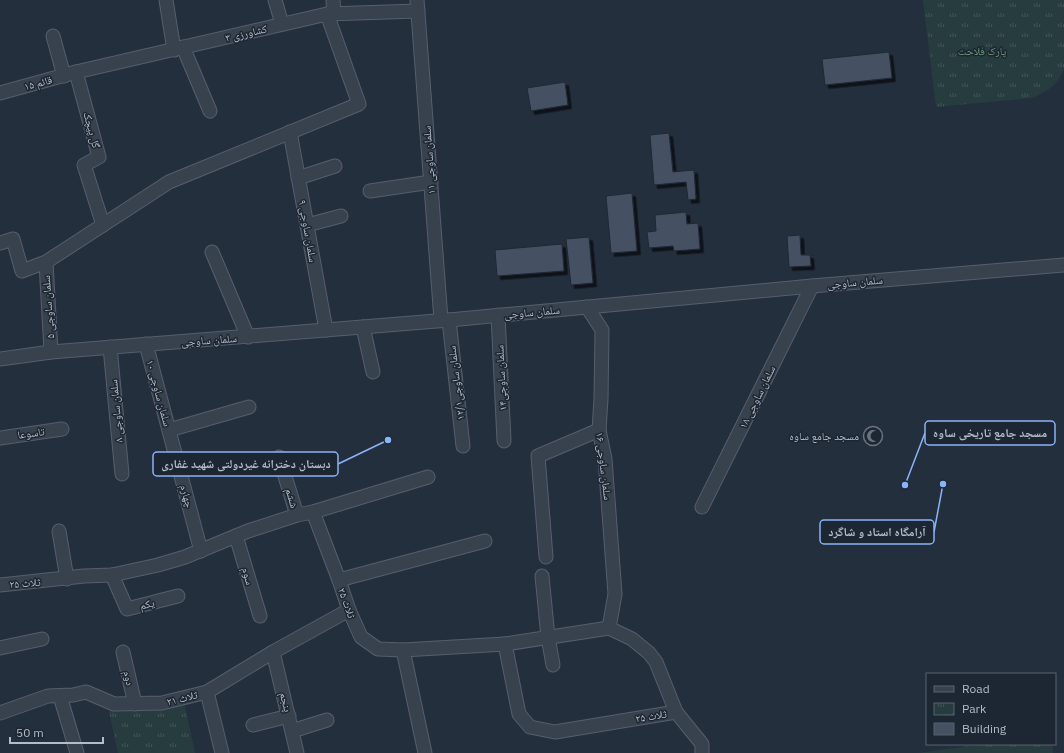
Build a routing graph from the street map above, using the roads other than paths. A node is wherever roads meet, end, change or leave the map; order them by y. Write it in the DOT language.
graph roads {
  1 [pos="166,0"];
  2 [pos="275,0"];
  3 [pos="333,0"];
  4 [pos="418,5"];
  5 [pos="331,14"];
  6 [pos="282,24"];
  7 [pos="53,36"];
  8 [pos="179,49"];
  9 [pos="70,74"];
  10 [pos="0,93"];
  11 [pos="210,111"];
  12 [pos="290,132"];
  13 [pos="335,166"];
  14 [pos="298,178"];
  15 [pos="430,182"];
  16 [pos="370,191"];
  17 [pos="341,216"];
  18 [pos="103,224"];
  19 [pos="307,226"];
  20 [pos="0,243"];
  21 [pos="212,252"];
  22 [pos="46,262"];
  23 [pos="1064,265"];
  24 [pos="812,286"];
  25 [pos="587,307"];
  26 [pos="498,315"];
  27 [pos="445,320"];
  28 [pos="364,326"];
  29 [pos="326,330"];
  30 [pos="248,337"];
  31 [pos="146,344"];
  32 [pos="110,348"];
  33 [pos="51,352"];
  34 [pos="0,358"];
  35 [pos="373,372"];
  36 [pos="250,407"];
  37 [pos="62,429"];
  38 [pos="598,430"];
  39 [pos="170,436"];
  40 [pos="0,438"];
  41 [pos="504,441"];
  42 [pos="463,446"];
  43 [pos="279,457"];
  44 [pos="122,474"];
  45 [pos="428,477"];
  46 [pos="702,507"];
  47 [pos="313,512"];
  48 [pos="297,515"];
  49 [pos="59,531"];
  50 [pos="236,536"];
  51 [pos="485,540"];
  52 [pos="201,551"];
  53 [pos="546,557"];
  54 [pos="112,575"];
  55 [pos="542,576"];
  56 [pos="67,579"];
  57 [pos="339,580"];
  58 [pos="0,585"];
  59 [pos="178,596"];
  60 [pos="348,610"];
  61 [pos="260,616"];
  62 [pos="609,628"];
  63 [pos="548,637"];
  64 [pos="42,638"];
  65 [pos="505,644"];
  66 [pos="0,648"];
  67 [pos="403,650"];
  68 [pos="123,652"];
  69 [pos="273,652"];
  70 [pos="553,665"];
  71 [pos="207,692"];
  72 [pos="60,696"];
  73 [pos="135,704"];
  74 [pos="676,712"];
  75 [pos="0,713"];
  76 [pos="289,716"];
  77 [pos="326,720"];
  78 [pos="253,725"];
  79 [pos="292,731"];
  80 [pos="77,753"];
  81 [pos="222,753"];
  82 [pos="297,753"];
  83 [pos="426,753"];
  84 [pos="702,753"];
  1 -- 8 [label="street"];
  2 -- 6 [label="street"];
  3 -- 5 [label="street"];
  4 -- 5 [label="street, کشاورزی ۳"];
  4 -- 15 [label="street, سلمان ساوجی ۱۱"];
  5 -- 6 [label="street, کشاورزی ۳"];
  5 -- 12 [label="street"];
  6 -- 8 [label="street, کشاورزی ۳"];
  7 -- 9 [label="street"];
  8 -- 9 [label="street, کشاورزی ۳"];
  8 -- 11 [label="street"];
  9 -- 10 [label="street, قائم ۱۵"];
  9 -- 18 [label="street, گل پیچک"];
  12 -- 14 [label="street, سلمان ساوجی ۹"];
  12 -- 18 [label="street"];
  13 -- 14 [label="street"];
  14 -- 19 [label="street, سلمان ساوجی ۹"];
  15 -- 16 [label="street"];
  15 -- 27 [label="street, سلمان ساوجی ۱۱"];
  17 -- 19 [label="street"];
  18 -- 22 [label="street"];
  19 -- 29 [label="street, سلمان ساوجی ۹"];
  20 -- 22 [label="street"];
  21 -- 30 [label="street"];
  22 -- 33 [label="street, سلمان ساوجی ۵"];
  23 -- 24 [label="street, سلمان ساوجی"];
  24 -- 25 [label="street, سلمان ساوجی"];
  24 -- 46 [label="street, سلمان ساوجی ۱۸"];
  25 -- 26 [label="street, سلمان ساوجی"];
  25 -- 38 [label="street, سلمان ساوجی ۱۶"];
  26 -- 27 [label="street, سلمان ساوجی"];
  26 -- 41 [label="street, سلمان ساوجی۱۴"];
  27 -- 28 [label="street, سلمان ساوجی"];
  27 -- 42 [label="street, سلمان ساوجی۱۲/۱"];
  28 -- 29 [label="street, سلمان ساوجی"];
  28 -- 35 [label="street"];
  29 -- 30 [label="street, سلمان ساوجی"];
  30 -- 31 [label="street, سلمان ساوجی"];
  31 -- 32 [label="street, سلمان ساوجی"];
  31 -- 39 [label="street, سلمان ساوجی ۱۰"];
  32 -- 33 [label="street, سلمان ساوجی"];
  32 -- 44 [label="street, سلمان ساوجی ۸"];
  33 -- 34 [label="street, سلمان ساوجی"];
  36 -- 39 [label="street"];
  37 -- 40 [label="street, تاسوعا"];
  38 -- 53 [label="street"];
  38 -- 62 [label="street, سلمان ساوجی ۱۶"];
  39 -- 52 [label="street, چهارم"];
  43 -- 48 [label="street, ششم"];
  45 -- 47 [label="street"];
  47 -- 48 [label="street, ثلاث ۲۵"];
  47 -- 57 [label="street, ثلاث ۲۵"];
  48 -- 50 [label="street, ثلاث ۲۵"];
  49 -- 56 [label="street"];
  50 -- 52 [label="street, ثلاث ۲۵"];
  50 -- 61 [label="street, سوم"];
  51 -- 57 [label="street"];
  52 -- 54 [label="street, ثلاث ۲۵"];
  54 -- 56 [label="street, ثلاث ۲۵"];
  54 -- 59 [label="street, یکم"];
  55 -- 63 [label="street"];
  56 -- 58 [label="street, ثلاث ۲۵"];
  57 -- 60 [label="street, ثلاث ۲۵"];
  60 -- 67 [label="street, ثلاث ۲۵"];
  60 -- 69 [label="street, ثلاث ۲۱"];
  62 -- 63 [label="street"];
  62 -- 74 [label="street"];
  63 -- 65 [label="street"];
  63 -- 70 [label="street"];
  64 -- 66 [label="street"];
  65 -- 67 [label="street, ثلاث ۲۵"];
  65 -- 74 [label="street, ثلاث ۲۵"];
  67 -- 83 [label="street"];
  68 -- 73 [label="street, دوم"];
  69 -- 71 [label="street, ثلاث ۲۱"];
  69 -- 76 [label="street, پنجم"];
  71 -- 73 [label="street, ثلاث ۲۱"];
  71 -- 81 [label="street"];
  72 -- 73 [label="street, ثلاث ۲۱"];
  72 -- 75 [label="street, ثلاث ۲۱"];
  72 -- 80 [label="street"];
  74 -- 84 [label="street"];
  76 -- 78 [label="street"];
  76 -- 79 [label="street, پنجم"];
  77 -- 79 [label="street"];
  79 -- 82 [label="street, پنجم"];
}
